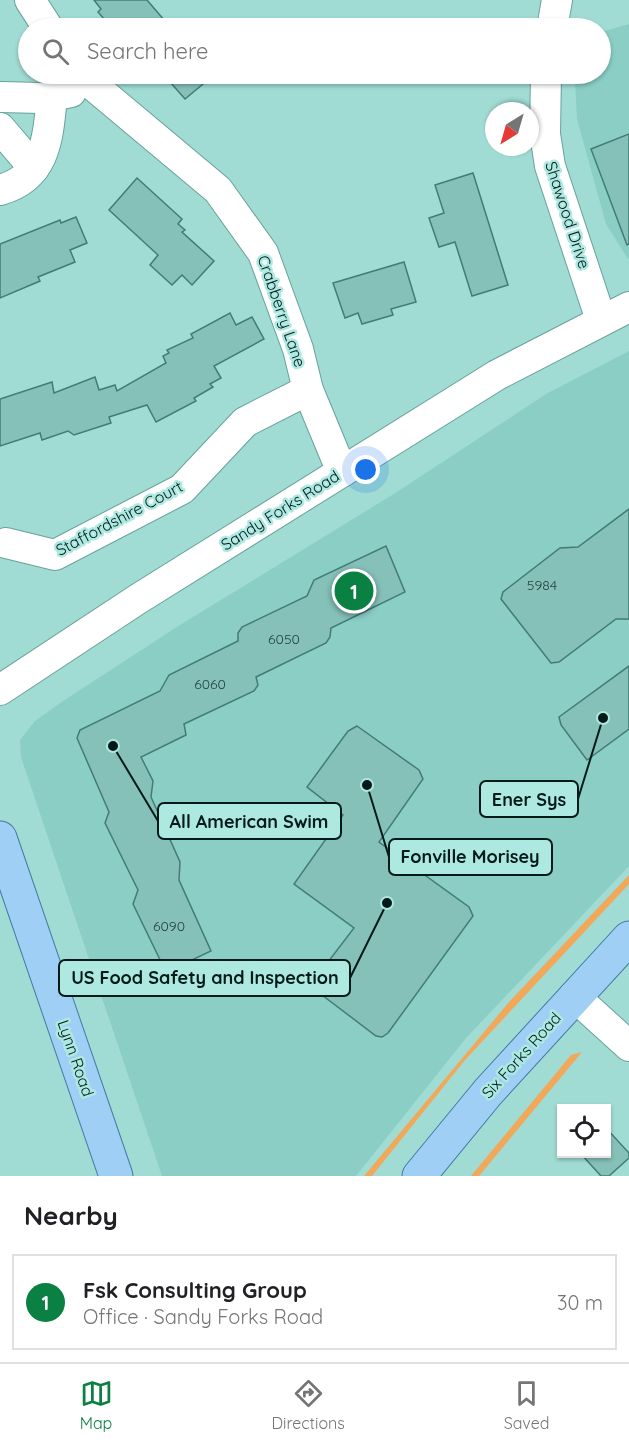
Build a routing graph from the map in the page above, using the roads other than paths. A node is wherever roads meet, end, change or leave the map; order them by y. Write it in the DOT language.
graph roads {
  1 [pos="30,0"];
  2 [pos="557,0"];
  3 [pos="42,18"];
  4 [pos="554,18"];
  5 [pos="80,84"];
  6 [pos="95,84"];
  7 [pos="546,84"];
  8 [pos="52,96"];
  9 [pos="0,97"];
  10 [pos="0,128"];
  11 [pos="34,168"];
  12 [pos="0,190"];
  13 [pos="629,307"];
  14 [pos="601,320"];
  15 [pos="308,390"];
  16 [pos="342,472"];
  17 [pos="6,543"];
  18 [pos="0,690"];
  19 [pos="0,838"];
  20 [pos="629,938"];
  21 [pos="574,996"];
  22 [pos="629,1046"];
  23 [pos="116,1176"];
  24 [pos="419,1176"];
  1 -- 3 [label="street"];
  2 -- 4 [label="street"];
  5 -- 8 [label="street"];
  6 -- 15 [label="street, Crabberry Lane"];
  7 -- 14 [label="street, Shawood Drive"];
  8 -- 9 [label="street"];
  8 -- 11 [label="street"];
  10 -- 11 [label="street"];
  11 -- 12 [label="street"];
  13 -- 14 [label="street, Sandy Forks Road"];
  14 -- 16 [label="street, Sandy Forks Road"];
  15 -- 16 [label="street, Crabberry Lane"];
  15 -- 17 [label="street, Staffordshire Court"];
  16 -- 18 [label="street, Sandy Forks Road"];
  19 -- 23 [label="main road, Lynn Road"];
  20 -- 21 [label="main road, Six Forks Road"];
  21 -- 22 [label="street"];
  21 -- 24 [label="main road, Six Forks Road"];
}
